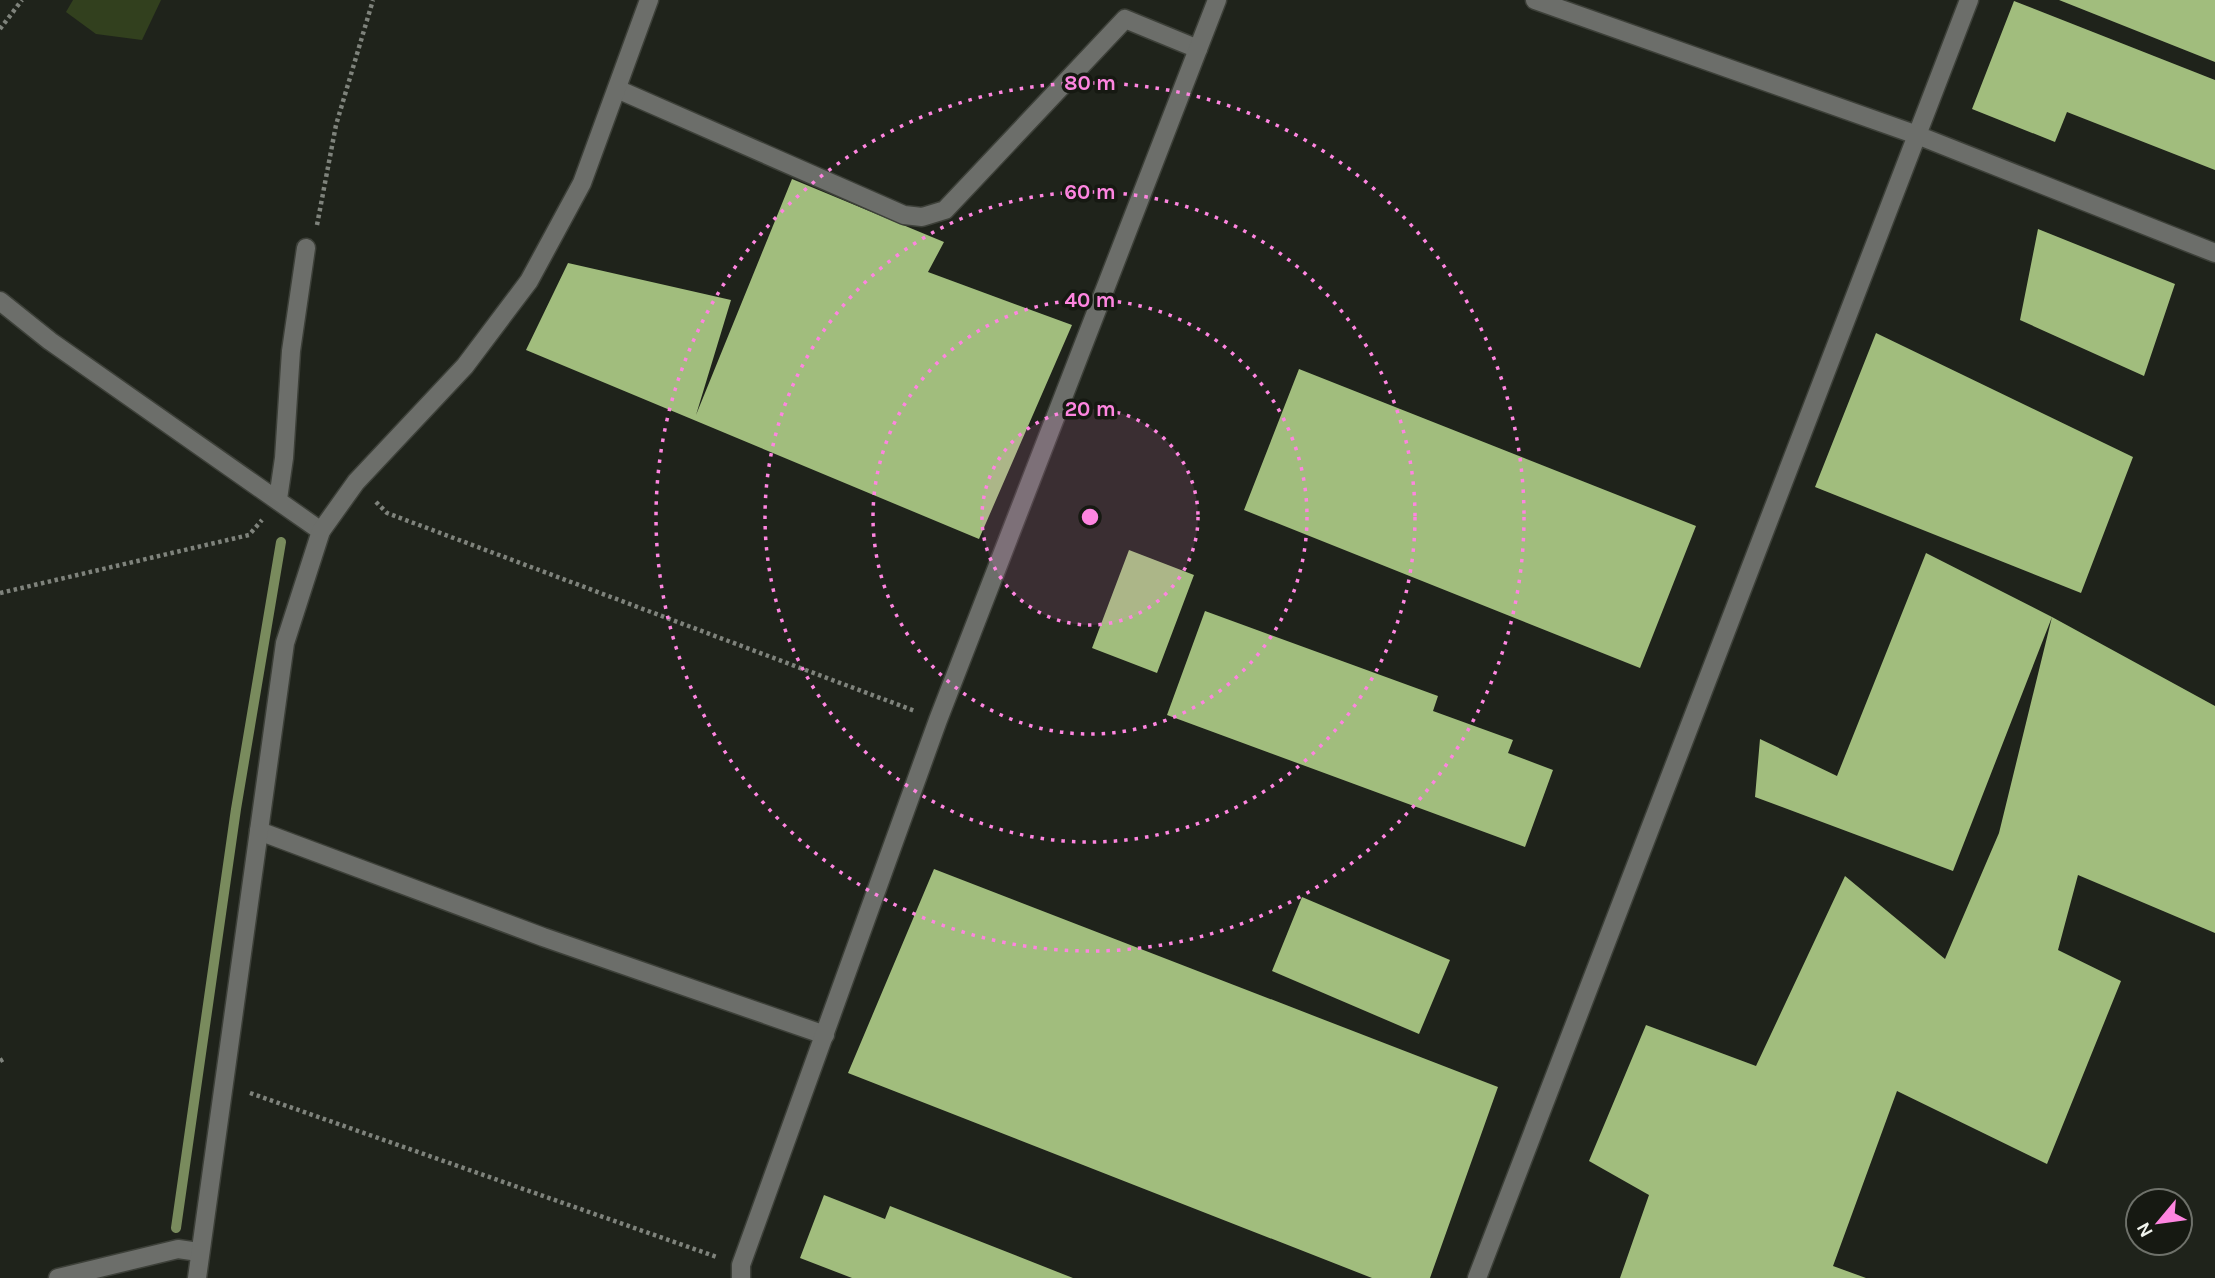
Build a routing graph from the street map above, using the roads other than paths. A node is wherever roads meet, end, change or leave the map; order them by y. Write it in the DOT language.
graph roads {
  1 [pos="649,0"];
  2 [pos="1217,0"];
  3 [pos="1535,0"];
  4 [pos="1969,0"];
  5 [pos="1198,50"];
  6 [pos="617,89"];
  7 [pos="1917,135"];
  8 [pos="306,248"];
  9 [pos="2215,253"];
  10 [pos="0,301"];
  11 [pos="278,499"];
  12 [pos="321,531"];
  13 [pos="259,831"];
  14 [pos="825,1035"];
  15 [pos="199,1252"];
  16 [pos="741,1271"];
  17 [pos="58,1278"];
  18 [pos="197,1278"];
  19 [pos="1477,1278"];
  1 -- 6 [label="street"];
  2 -- 5 [label="street"];
  3 -- 7 [label="street"];
  4 -- 7 [label="street"];
  5 -- 6 [label="street"];
  5 -- 14 [label="street"];
  6 -- 12 [label="street"];
  7 -- 9 [label="street"];
  7 -- 19 [label="street"];
  8 -- 11 [label="street"];
  10 -- 11 [label="street"];
  11 -- 12 [label="street"];
  12 -- 13 [label="street"];
  13 -- 14 [label="street"];
  13 -- 15 [label="street"];
  14 -- 16 [label="street"];
  15 -- 17 [label="street"];
  15 -- 18 [label="street"];
}
